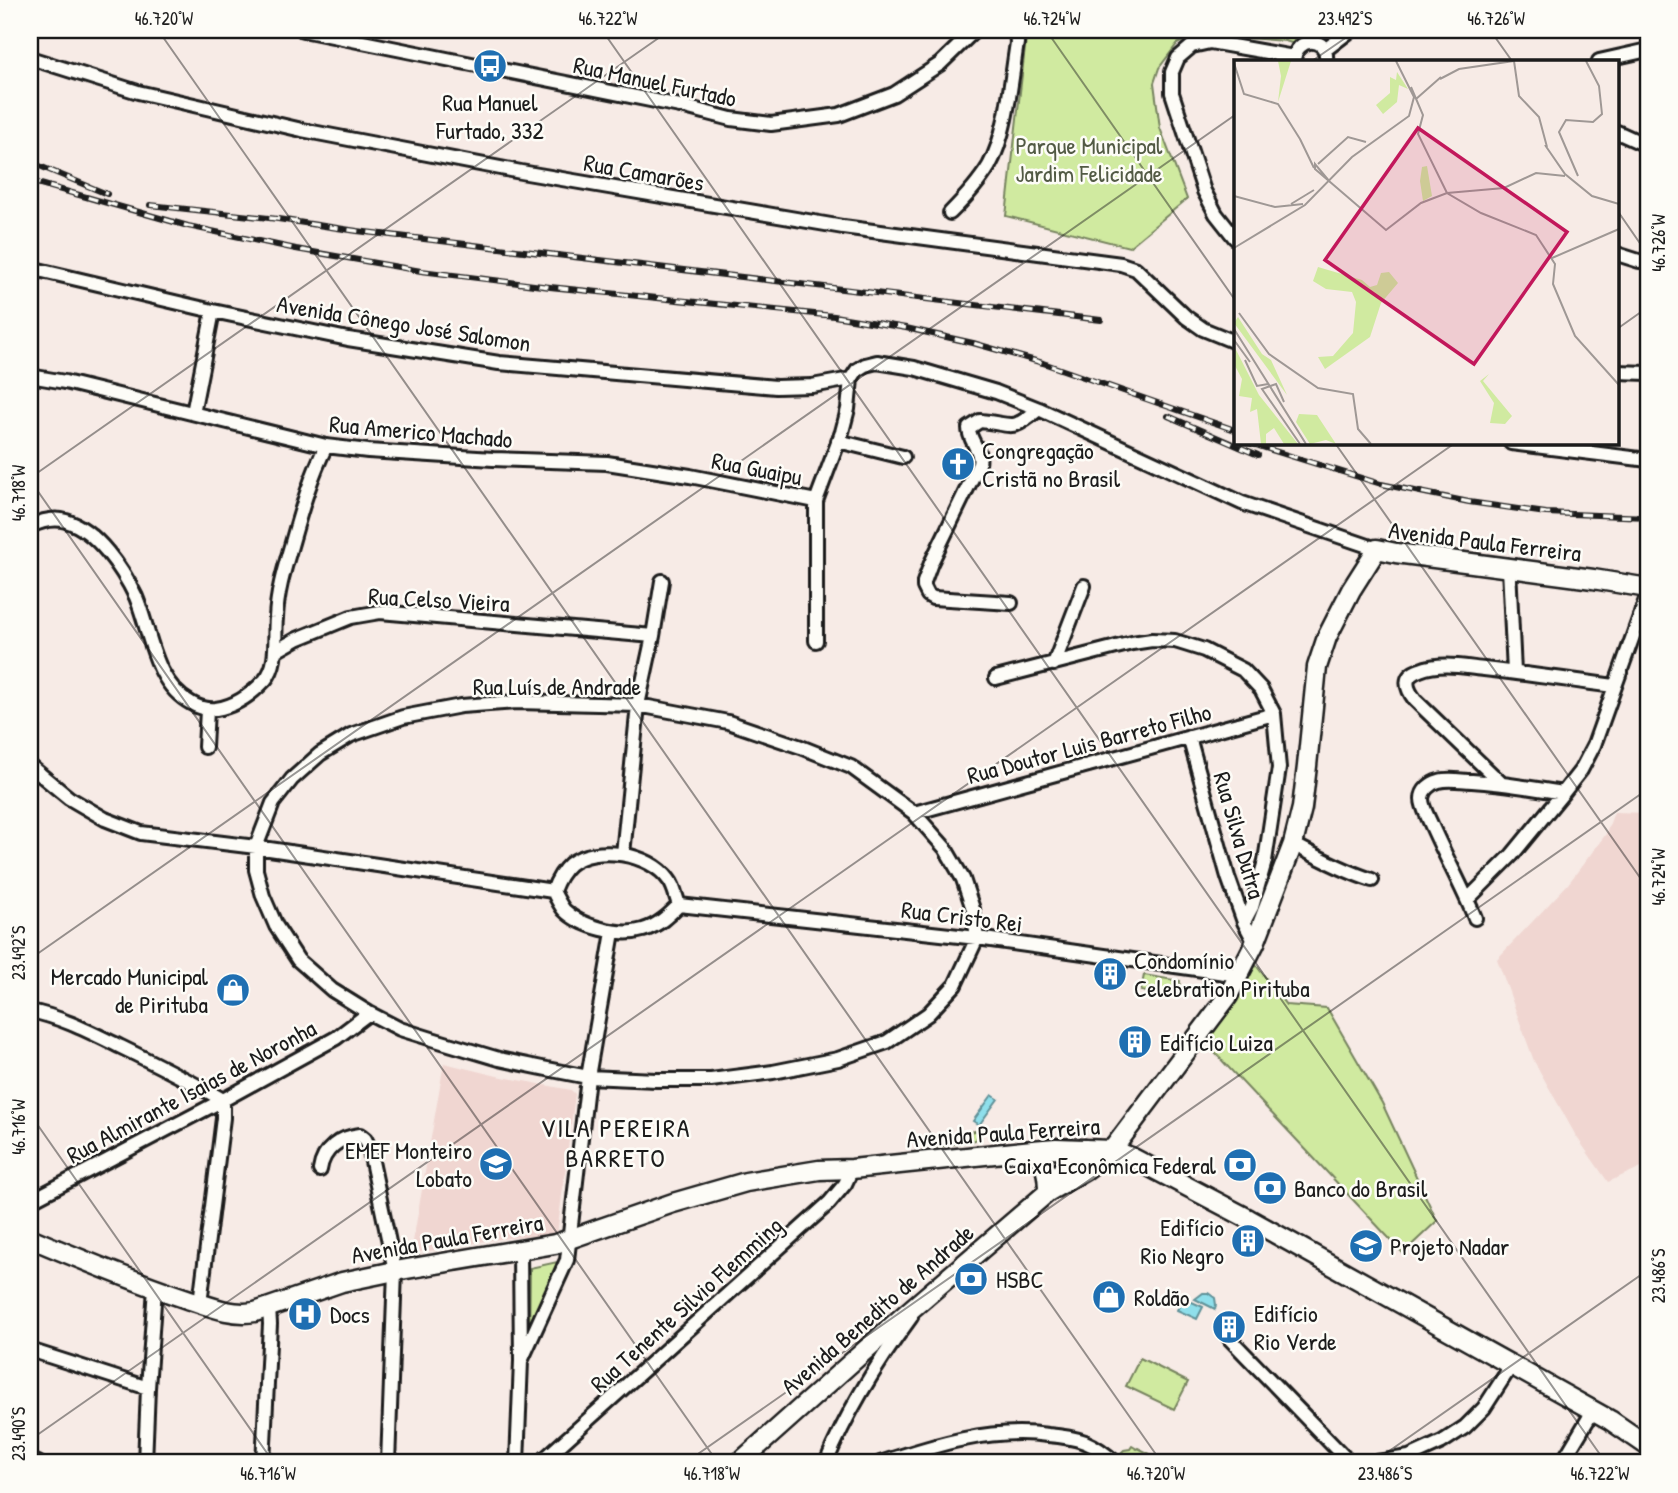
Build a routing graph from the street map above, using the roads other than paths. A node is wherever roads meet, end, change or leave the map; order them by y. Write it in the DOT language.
graph roads {
  1 [pos="303,30"];
  2 [pos="975,30"];
  3 [pos="1016,30"];
  4 [pos="1351,30"];
  5 [pos="1310,36"];
  6 [pos="1648,50"];
  7 [pos="1326,56"];
  8 [pos="30,58"];
  9 [pos="1294,59"];
  10 [pos="1604,60"];
  11 [pos="1618,133"];
  12 [pos="1648,146"];
  13 [pos="950,213"];
  14 [pos="1234,236"];
  15 [pos="1618,254"];
  16 [pos="1648,261"];
  17 [pos="30,268"];
  18 [pos="213,311"];
  19 [pos="1234,342"];
  20 [pos="1618,372"];
  21 [pos="1648,373"];
  22 [pos="30,376"];
  23 [pos="851,379"];
  24 [pos="1039,409"];
  25 [pos="193,412"];
  26 [pos="838,442"];
  27 [pos="1518,444"];
  28 [pos="326,446"];
  29 [pos="903,457"];
  30 [pos="1648,460"];
  31 [pos="690,476"];
  32 [pos="816,501"];
  33 [pos="30,526"];
  34 [pos="1377,549"];
  35 [pos="1509,568"];
  36 [pos="662,581"];
  37 [pos="1084,586"];
  38 [pos="1648,591"];
  39 [pos="1011,603"];
  40 [pos="653,636"];
  41 [pos="816,641"];
  42 [pos="276,651"];
  43 [pos="1054,664"];
  44 [pos="1514,672"];
  45 [pos="996,678"];
  46 [pos="1614,686"];
  47 [pos="638,705"];
  48 [pos="207,710"];
  49 [pos="1274,714"];
  50 [pos="1189,737"];
  51 [pos="205,747"];
  52 [pos="30,766"];
  53 [pos="1501,783"];
  54 [pos="1563,793"];
  55 [pos="914,813"];
  56 [pos="1293,844"];
  57 [pos="256,847"];
  58 [pos="623,854"];
  59 [pos="1373,880"];
  60 [pos="553,891"];
  61 [pos="1468,899"];
  62 [pos="680,905"];
  63 [pos="1475,918"];
  64 [pos="1244,922"];
  65 [pos="613,932"];
  66 [pos="977,938"];
  67 [pos="1255,943"];
  68 [pos="1239,975"];
  69 [pos="30,1011"];
  70 [pos="369,1013"];
  71 [pos="588,1077"];
  72 [pos="223,1100"];
  73 [pos="1085,1149"];
  74 [pos="1033,1150"];
  75 [pos="1112,1150"];
  76 [pos="852,1169"];
  77 [pos="320,1170"];
  78 [pos="1048,1192"];
  79 [pos="30,1201"];
  80 [pos="30,1238"];
  81 [pos="570,1239"];
  82 [pos="520,1250"];
  83 [pos="395,1271"];
  84 [pos="155,1288"];
  85 [pos="923,1300"];
  86 [pos="200,1303"];
  87 [pos="269,1308"];
  88 [pos="1230,1339"];
  89 [pos="30,1350"];
  90 [pos="522,1361"];
  91 [pos="1511,1366"];
  92 [pos="148,1388"];
  93 [pos="1593,1411"];
  94 [pos="1648,1446"];
  95 [pos="30,1460"];
  96 [pos="38,1463"];
  97 [pos="145,1463"];
  98 [pos="263,1463"];
  99 [pos="388,1463"];
  100 [pos="517,1463"];
  101 [pos="540,1463"];
  102 [pos="739,1463"];
  103 [pos="825,1463"];
  104 [pos="880,1463"];
  105 [pos="1116,1463"];
  106 [pos="1350,1463"];
  107 [pos="1371,1463"];
  108 [pos="1562,1463"];
  1 -- 2 [label="street, Rua Manuel Furtado"];
  3 -- 13 [label="street"];
  4 -- 7 [label="street"];
  5 -- 7 [label="street"];
  5 -- 9 [label="street"];
  6 -- 10 [label="street"];
  8 -- 19 [label="street, Rua Camarões"];
  9 -- 14 [label="street"];
  11 -- 12 [label="street"];
  15 -- 16 [label="street"];
  17 -- 18 [label="street, Avenida Cônego José Salomon"];
  18 -- 23 [label="street, Avenida Cônego José Salomon"];
  18 -- 25 [label="street"];
  20 -- 21 [label="street"];
  22 -- 25 [label="street, Rua Americo Machado"];
  23 -- 24 [label="street"];
  23 -- 26 [label="street"];
  24 -- 34 [label="street"];
  24 -- 39 [label="street"];
  25 -- 28 [label="street, Rua Americo Machado"];
  26 -- 29 [label="street"];
  26 -- 32 [label="street"];
  27 -- 30 [label="street"];
  28 -- 31 [label="street, Rua Americo Machado"];
  28 -- 42 [label="street"];
  31 -- 32 [label="street, Rua Guaipu"];
  32 -- 41 [label="street"];
  33 -- 48 [label="street"];
  34 -- 35 [label="main road, Avenida Paula Ferreira"];
  34 -- 56 [label="main road, Avenida Paula Ferreira"];
  35 -- 38 [label="main road, Avenida Paula Ferreira"];
  35 -- 44 [label="street"];
  36 -- 40 [label="street"];
  37 -- 43 [label="street"];
  38 -- 46 [label="street"];
  40 -- 42 [label="street, Rua Celso Vieira"];
  40 -- 47 [label="street"];
  42 -- 48 [label="street"];
  43 -- 45 [label="street"];
  43 -- 49 [label="street"];
  44 -- 46 [label="street"];
  44 -- 53 [label="street"];
  46 -- 54 [label="street"];
  47 -- 55 [label="street, Rua Luís de Andrade"];
  47 -- 57 [label="street, Rua Luís de Andrade"];
  47 -- 58 [label="street"];
  48 -- 51 [label="street"];
  49 -- 50 [label="street, Rua Doutor Luis Barreto Filho"];
  49 -- 64 [label="street"];
  50 -- 55 [label="street, Rua Doutor Luis Barreto Filho"];
  50 -- 64 [label="street, Rua Silva Dutra"];
  52 -- 57 [label="street"];
  53 -- 54 [label="street"];
  53 -- 61 [label="street"];
  54 -- 61 [label="street"];
  55 -- 66 [label="street, Rua Luís de Andrade"];
  56 -- 59 [label="street"];
  56 -- 67 [label="main road, Avenida Paula Ferreira"];
  57 -- 60 [label="street"];
  57 -- 70 [label="street, Rua Luís de Andrade"];
  58 -- 60 [label="street"];
  58 -- 62 [label="street"];
  60 -- 65 [label="street"];
  61 -- 63 [label="street"];
  62 -- 65 [label="street"];
  62 -- 66 [label="street, Rua Cristo Rei"];
  64 -- 67 [label="street, Rua Silva Dutra"];
  65 -- 71 [label="street"];
  66 -- 68 [label="street, Rua Cristo Rei"];
  66 -- 71 [label="street, Rua Luís de Andrade"];
  67 -- 68 [label="main road, Avenida Paula Ferreira"];
  68 -- 75 [label="main road, Avenida Paula Ferreira"];
  69 -- 72 [label="street"];
  70 -- 71 [label="street, Rua Luís de Andrade"];
  70 -- 72 [label="street, Rua Almirante Isaias de Noronha"];
  71 -- 81 [label="street"];
  72 -- 79 [label="street, Rua Almirante Isaias de Noronha"];
  72 -- 86 [label="street"];
  73 -- 74 [label="main road, Avenida Paula Ferreira"];
  73 -- 75 [label="main road, Avenida Paula Ferreira"];
  73 -- 78 [label="main road, Avenida Benedito de Andrade"];
  74 -- 76 [label="main road, Avenida Paula Ferreira"];
  74 -- 78 [label="main road"];
  75 -- 78 [label="main road, Avenida Benedito de Andrade"];
  75 -- 91 [label="main road"];
  76 -- 81 [label="main road, Avenida Paula Ferreira"];
  76 -- 101 [label="street, Rua Tenente Silvio Flemming"];
  77 -- 83 [label="street"];
  78 -- 85 [label="main road, Avenida Benedito de Andrade"];
  80 -- 84 [label="main road, Avenida Paula Ferreira"];
  81 -- 82 [label="main road, Avenida Paula Ferreira"];
  81 -- 90 [label="street"];
  82 -- 83 [label="main road, Avenida Paula Ferreira"];
  82 -- 90 [label="street"];
  83 -- 87 [label="main road, Avenida Paula Ferreira"];
  83 -- 99 [label="street"];
  84 -- 86 [label="main road, Avenida Paula Ferreira"];
  84 -- 92 [label="street"];
  85 -- 102 [label="main road, Avenida Benedito de Andrade"];
  85 -- 103 [label="street"];
  86 -- 87 [label="main road, Avenida Paula Ferreira"];
  87 -- 98 [label="street"];
  88 -- 106 [label="street"];
  89 -- 92 [label="street"];
  90 -- 100 [label="street"];
  91 -- 93 [label="main road"];
  91 -- 107 [label="street"];
  92 -- 97 [label="street"];
  93 -- 94 [label="main road"];
  93 -- 108 [label="street"];
  95 -- 96 [label="street"];
  104 -- 105 [label="street"];
}
